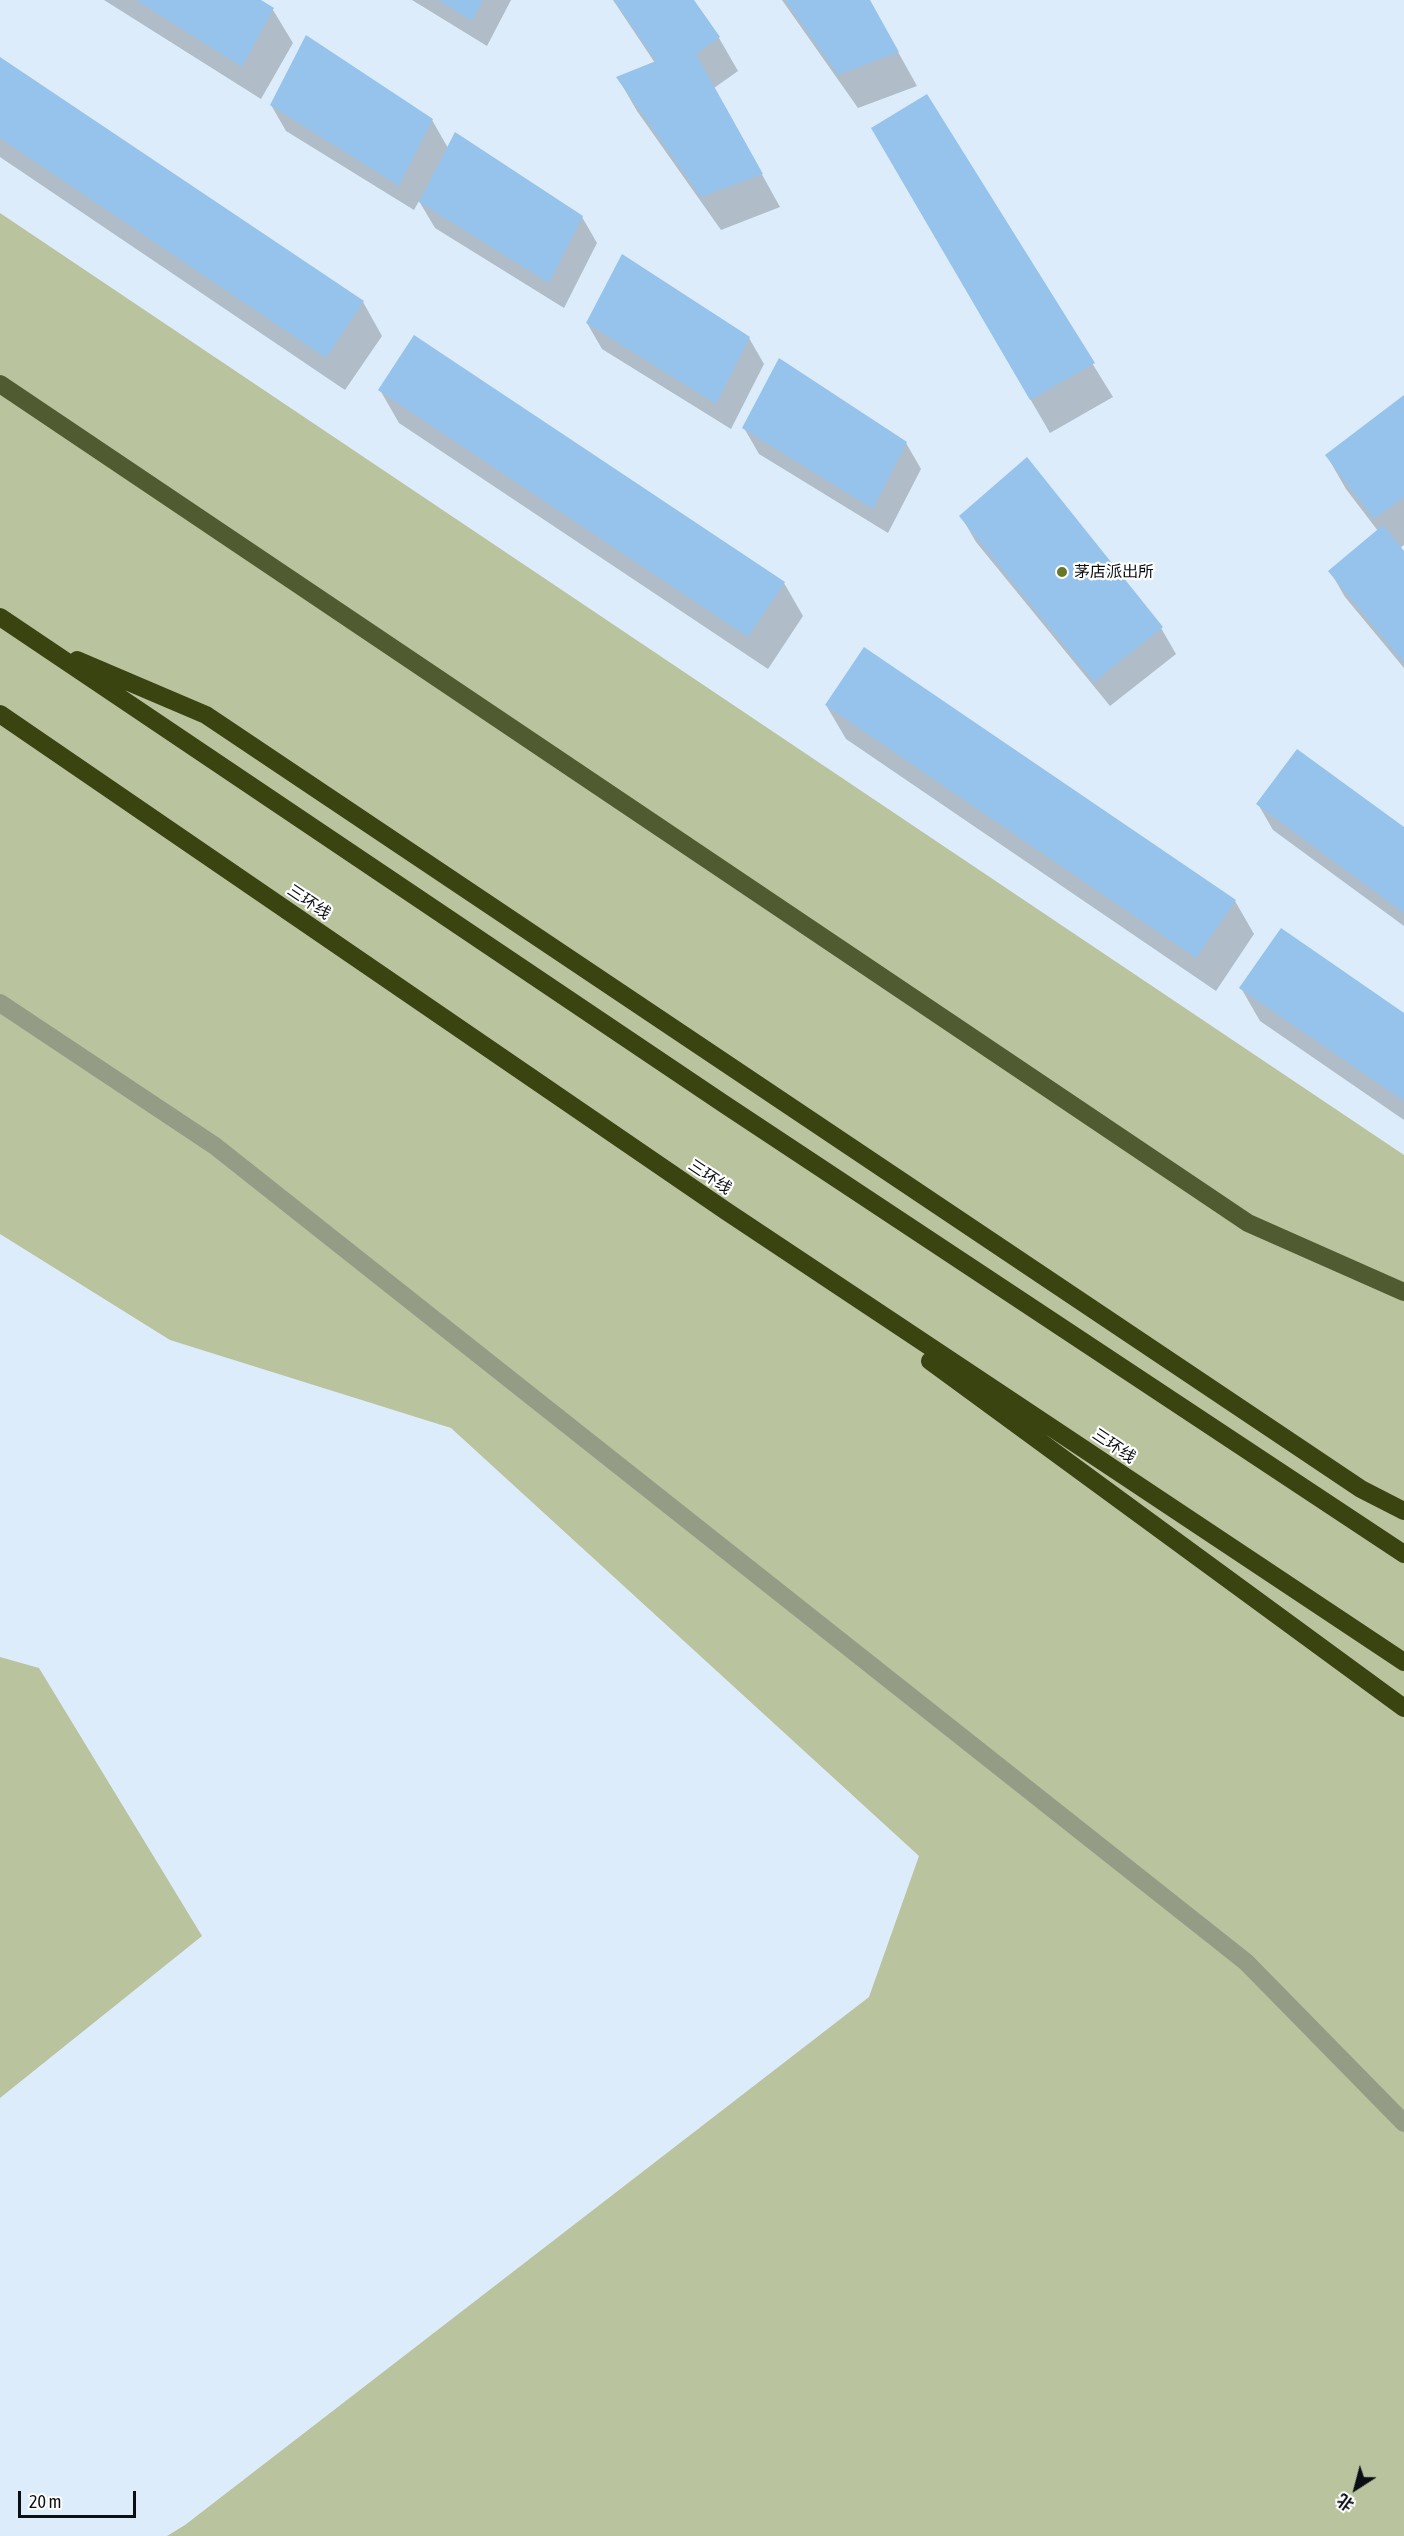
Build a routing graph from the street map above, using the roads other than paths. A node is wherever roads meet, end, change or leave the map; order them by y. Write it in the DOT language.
graph roads {
  1 [pos="0,384"];
  2 [pos="0,617"];
  3 [pos="38,643"];
  4 [pos="0,714"];
  5 [pos="0,1003"];
  6 [pos="726,1211"];
  7 [pos="1404,1292"];
  8 [pos="1361,1489"];
  9 [pos="1404,1511"];
  10 [pos="1404,1518"];
  11 [pos="1404,1554"];
  12 [pos="1404,1662"];
  13 [pos="1404,1708"];
  14 [pos="1404,2123"];
  1 -- 7 [label="main road"];
  2 -- 3 [label="highway"];
  3 -- 8 [label="highway"];
  3 -- 11 [label="highway"];
  4 -- 6 [label="highway, 三环线"];
  5 -- 14 [label="street"];
  6 -- 12 [label="highway, 三环线"];
  6 -- 13 [label="highway"];
  8 -- 9 [label="highway"];
  8 -- 10 [label="highway"];
}
